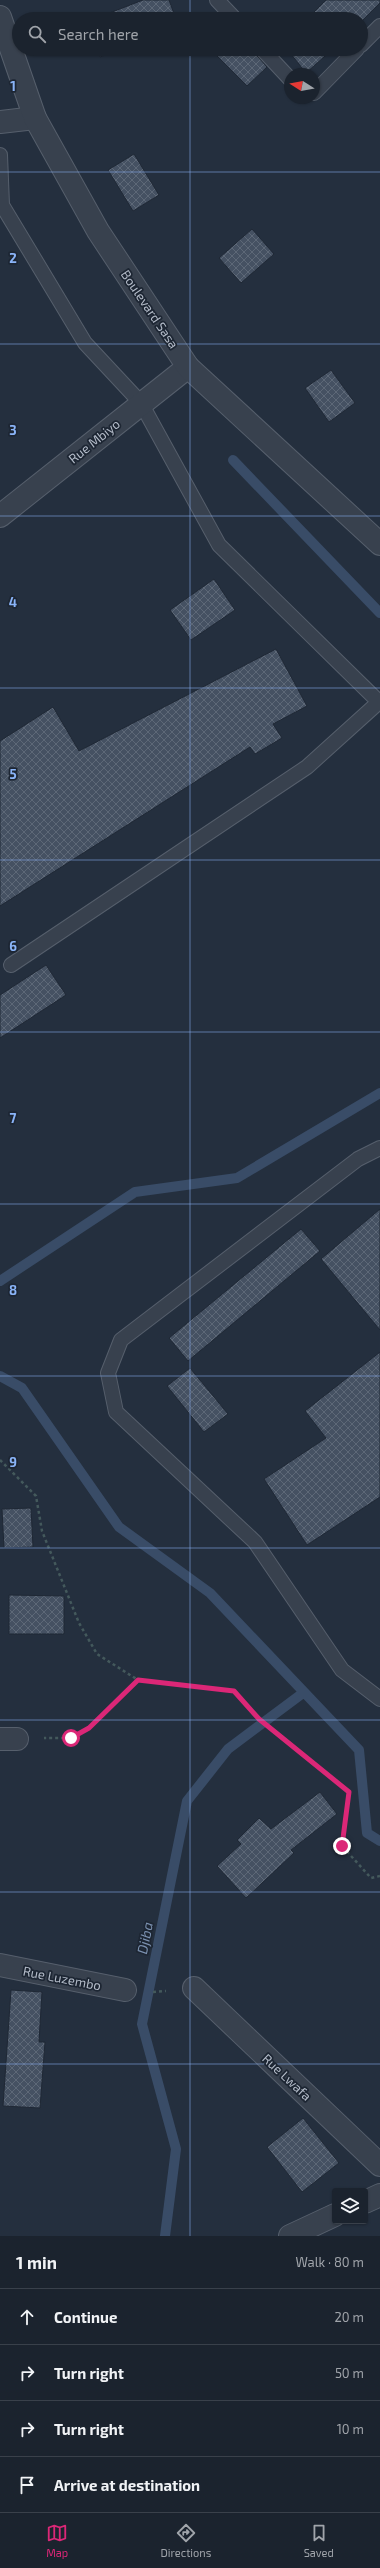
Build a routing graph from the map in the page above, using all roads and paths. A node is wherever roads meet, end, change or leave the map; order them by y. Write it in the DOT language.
graph roads {
  1 [pos="217,0"];
  2 [pos="228,12"];
  3 [pos="0,17"];
  4 [pos="380,26"];
  5 [pos="368,38"];
  6 [pos="12,52"];
  7 [pos="14,56"];
  8 [pos="269,56"];
  9 [pos="350,56"];
  10 [pos="284,73"];
  11 [pos="320,87"];
  12 [pos="35,118"];
  13 [pos="0,122"];
  14 [pos="0,156"];
  15 [pos="188,366"];
  16 [pos="141,403"];
  17 [pos="0,516"];
  18 [pos="380,544"];
  19 [pos="379,703"];
  20 [pos="11,965"];
  21 [pos="380,1148"];
  22 [pos="0,1460"];
  23 [pos="138,1680"];
  24 [pos="380,1699"];
  25 [pos="9,1739"];
  26 [pos="380,1876"];
  27 [pos="0,1965"];
  28 [pos="194,1988"];
  29 [pos="124,1990"];
  30 [pos="380,2165"];
  31 [pos="380,2195"];
  32 [pos="368,2201"];
  33 [pos="332,2216"];
  34 [pos="290,2236"];
  1 -- 2 [label="lane"];
  3 -- 6 [label="street, Boulevard Sasa"];
  4 -- 5 [label="lane"];
  7 -- 12 [label="street, Boulevard Sasa"];
  8 -- 10 [label="lane"];
  9 -- 11 [label="lane"];
  12 -- 13 [label="street"];
  12 -- 15 [label="street, Boulevard Sasa"];
  14 -- 16 [label="lane"];
  15 -- 16 [label="street, Rue Mbiyo"];
  15 -- 18 [label="street, Boulevard Sasa"];
  16 -- 17 [label="street, Rue Mbiyo"];
  16 -- 19 [label="lane"];
  19 -- 20 [label="lane"];
  21 -- 24 [label="lane"];
  22 -- 23 [label="path"];
  23 -- 25 [label="path"];
  23 -- 26 [label="path"];
  27 -- 29 [label="street, Rue Luzembo"];
  28 -- 29 [label="path"];
  28 -- 30 [label="street, Rue Lwafa"];
  31 -- 32 [label="street"];
  33 -- 34 [label="street"];
}
